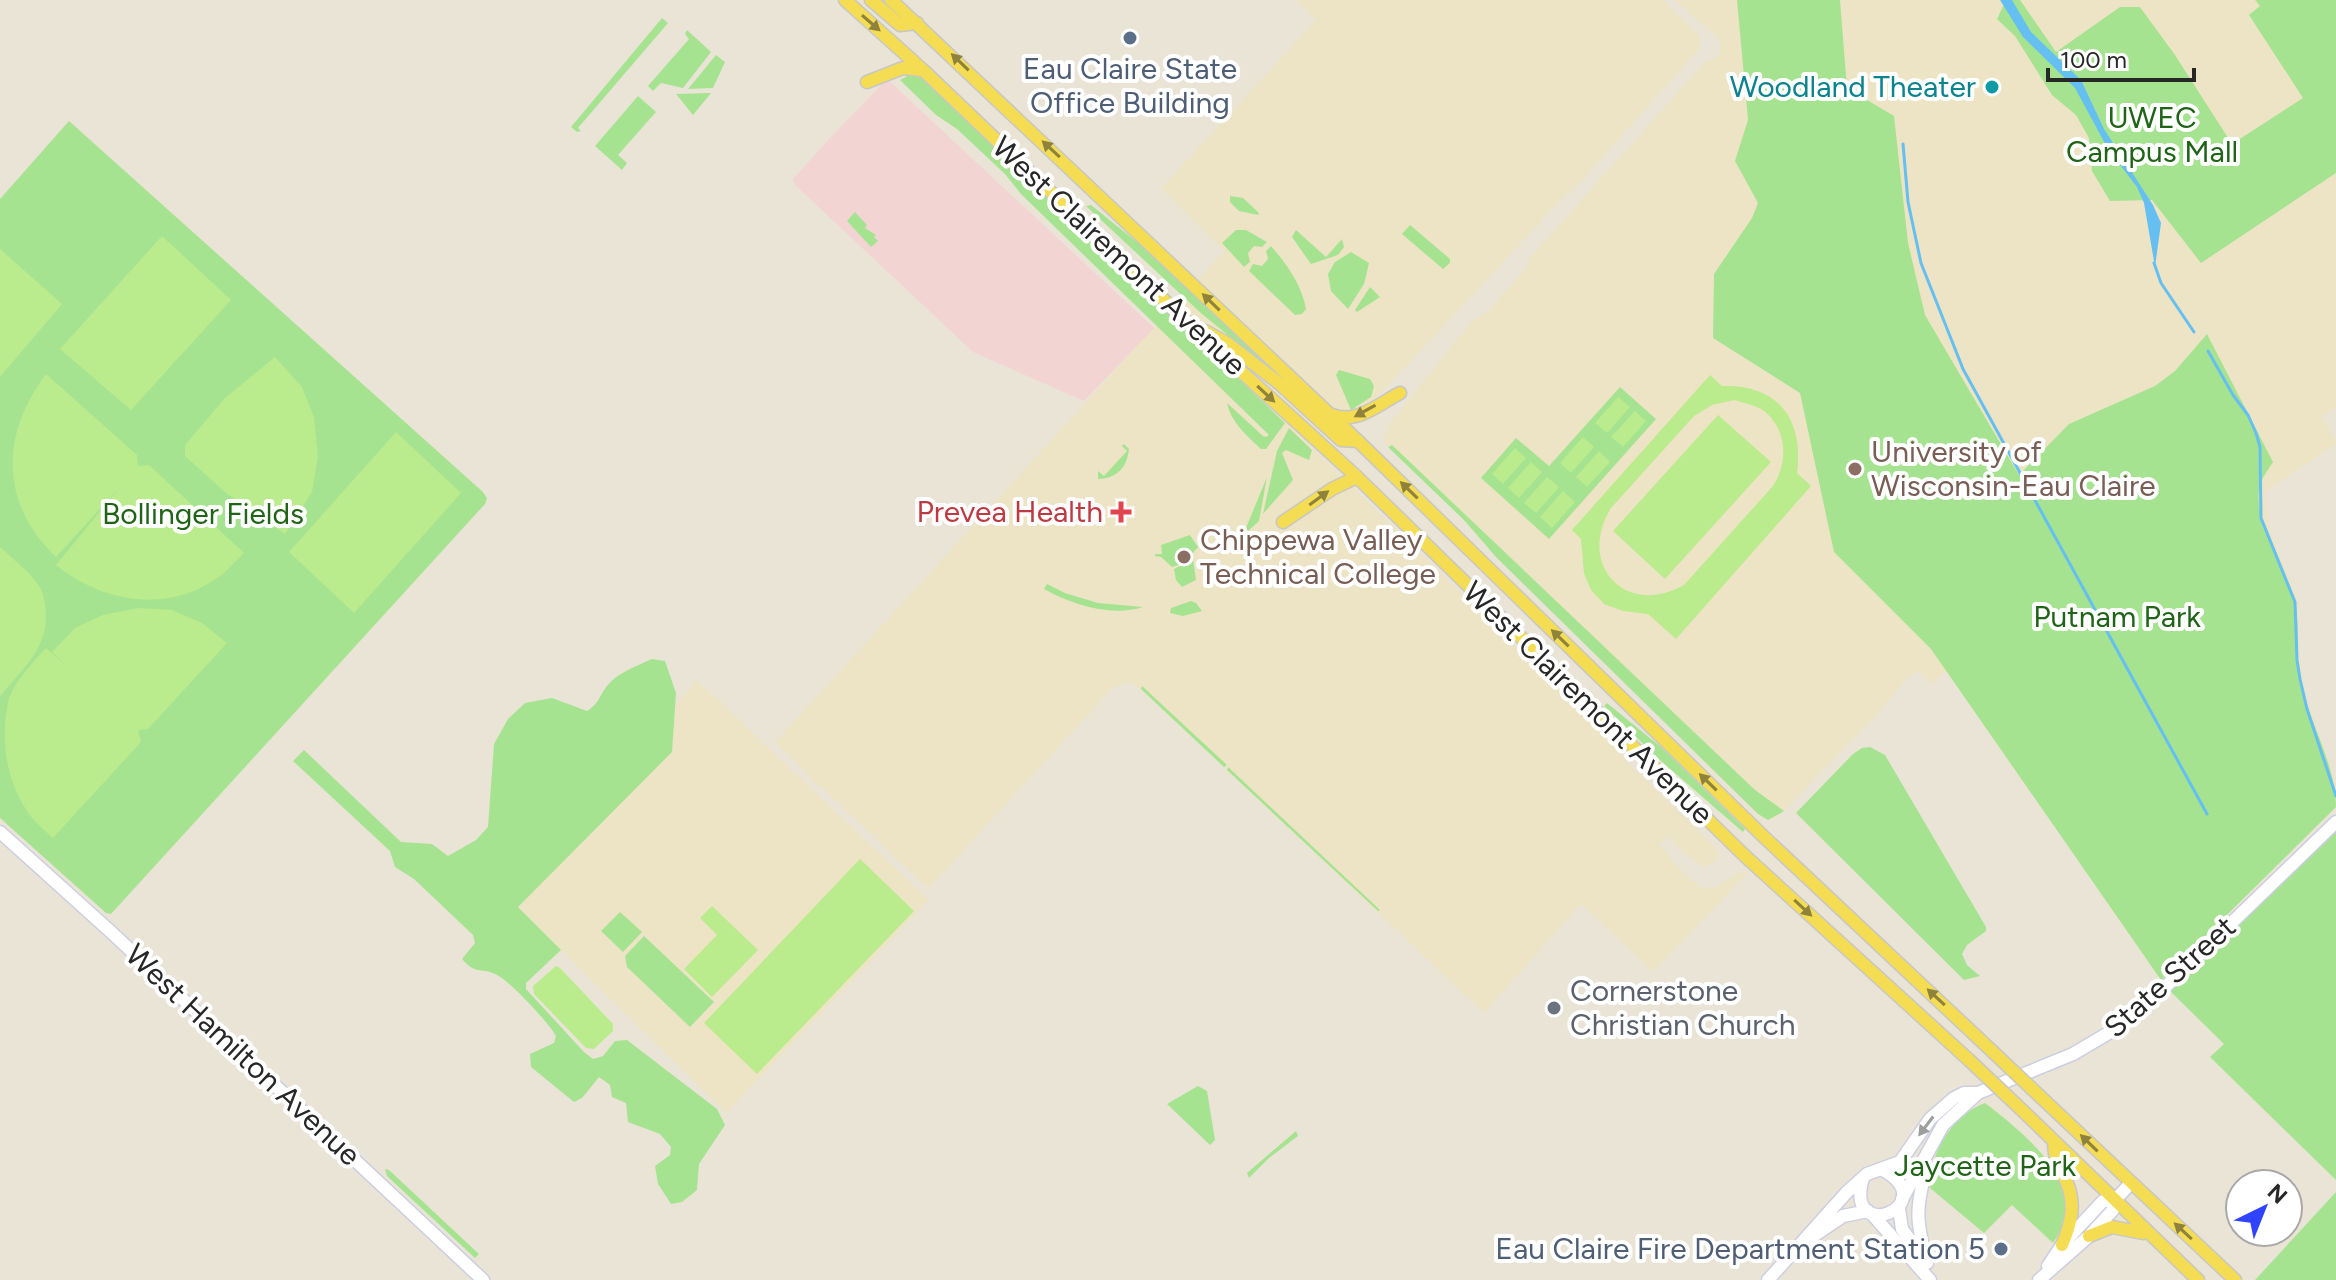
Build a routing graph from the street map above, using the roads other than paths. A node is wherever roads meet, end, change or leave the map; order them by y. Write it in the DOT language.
graph roads {
  1 [pos="845,0"];
  2 [pos="871,0"];
  3 [pos="891,0"];
  4 [pos="917,23"];
  5 [pos="924,71"];
  6 [pos="867,82"];
  7 [pos="1188,323"];
  8 [pos="1400,393"];
  9 [pos="1329,413"];
  10 [pos="1358,441"];
  11 [pos="1357,477"];
  12 [pos="1283,522"];
  13 [pos="2336,822"];
  14 [pos="0,832"];
  15 [pos="1978,1093"];
  16 [pos="2054,1141"];
  17 [pos="1934,1144"];
  18 [pos="1883,1170"];
  19 [pos="1863,1178"];
  20 [pos="2131,1183"];
  21 [pos="2114,1201"];
  22 [pos="1901,1204"];
  23 [pos="1870,1212"];
  24 [pos="2150,1235"];
  25 [pos="2089,1236"];
  26 [pos="1802,1243"];
  27 [pos="2062,1245"];
  28 [pos="1927,1263"];
  29 [pos="483,1280"];
  30 [pos="1768,1280"];
  31 [pos="1930,1280"];
  32 [pos="1937,1280"];
  33 [pos="2038,1280"];
  34 [pos="2198,1280"];
  35 [pos="2235,1280"];
  1 -- 5 [label="main road, West Clairemont Avenue, one-way"];
  2 -- 4 [label="main road"];
  3 -- 4 [label="main road, West Clairemont Avenue"];
  9 -- 4 [label="main road, West Clairemont Avenue, one-way"];
  5 -- 6 [label="main road"];
  5 -- 7 [label="main road, West Clairemont Avenue"];
  7 -- 10 [label="main road"];
  7 -- 11 [label="main road, West Clairemont Avenue, one-way"];
  8 -- 9 [label="main road, one-way"];
  9 -- 10 [label="main road, West Clairemont Avenue"];
  20 -- 10 [label="main road, West Clairemont Avenue, one-way, bridge"];
  12 -- 11 [label="main road, one-way"];
  11 -- 16 [label="main road, West Clairemont Avenue, one-way, bridge"];
  13 -- 15 [label="main road, State Street"];
  14 -- 29 [label="main road, West Hamilton Avenue"];
  15 -- 17 [label="main road, State Street"];
  15 -- 18 [label="main road, State Street, one-way"];
  16 -- 21 [label="main road, West Clairemont Avenue"];
  16 -- 27 [label="main road"];
  17 -- 22 [label="main road, State Street"];
  17 -- 28 [label="main road"];
  18 -- 19 [label="main road"];
  18 -- 22 [label="main road"];
  19 -- 23 [label="main road"];
  19 -- 26 [label="main road"];
  20 -- 21 [label="main road"];
  35 -- 20 [label="main road, West Clairemont Avenue, one-way"];
  21 -- 24 [label="main road, West Clairemont Avenue"];
  21 -- 25 [label="main road"];
  21 -- 27 [label="main road"];
  22 -- 23 [label="main road"];
  22 -- 28 [label="main road"];
  23 -- 26 [label="main road"];
  23 -- 31 [label="main road"];
  24 -- 25 [label="main road"];
  24 -- 34 [label="main road, West Clairemont Avenue"];
  25 -- 33 [label="main road"];
  26 -- 30 [label="main road"];
  27 -- 33 [label="main road"];
  28 -- 32 [label="main road"];
}
